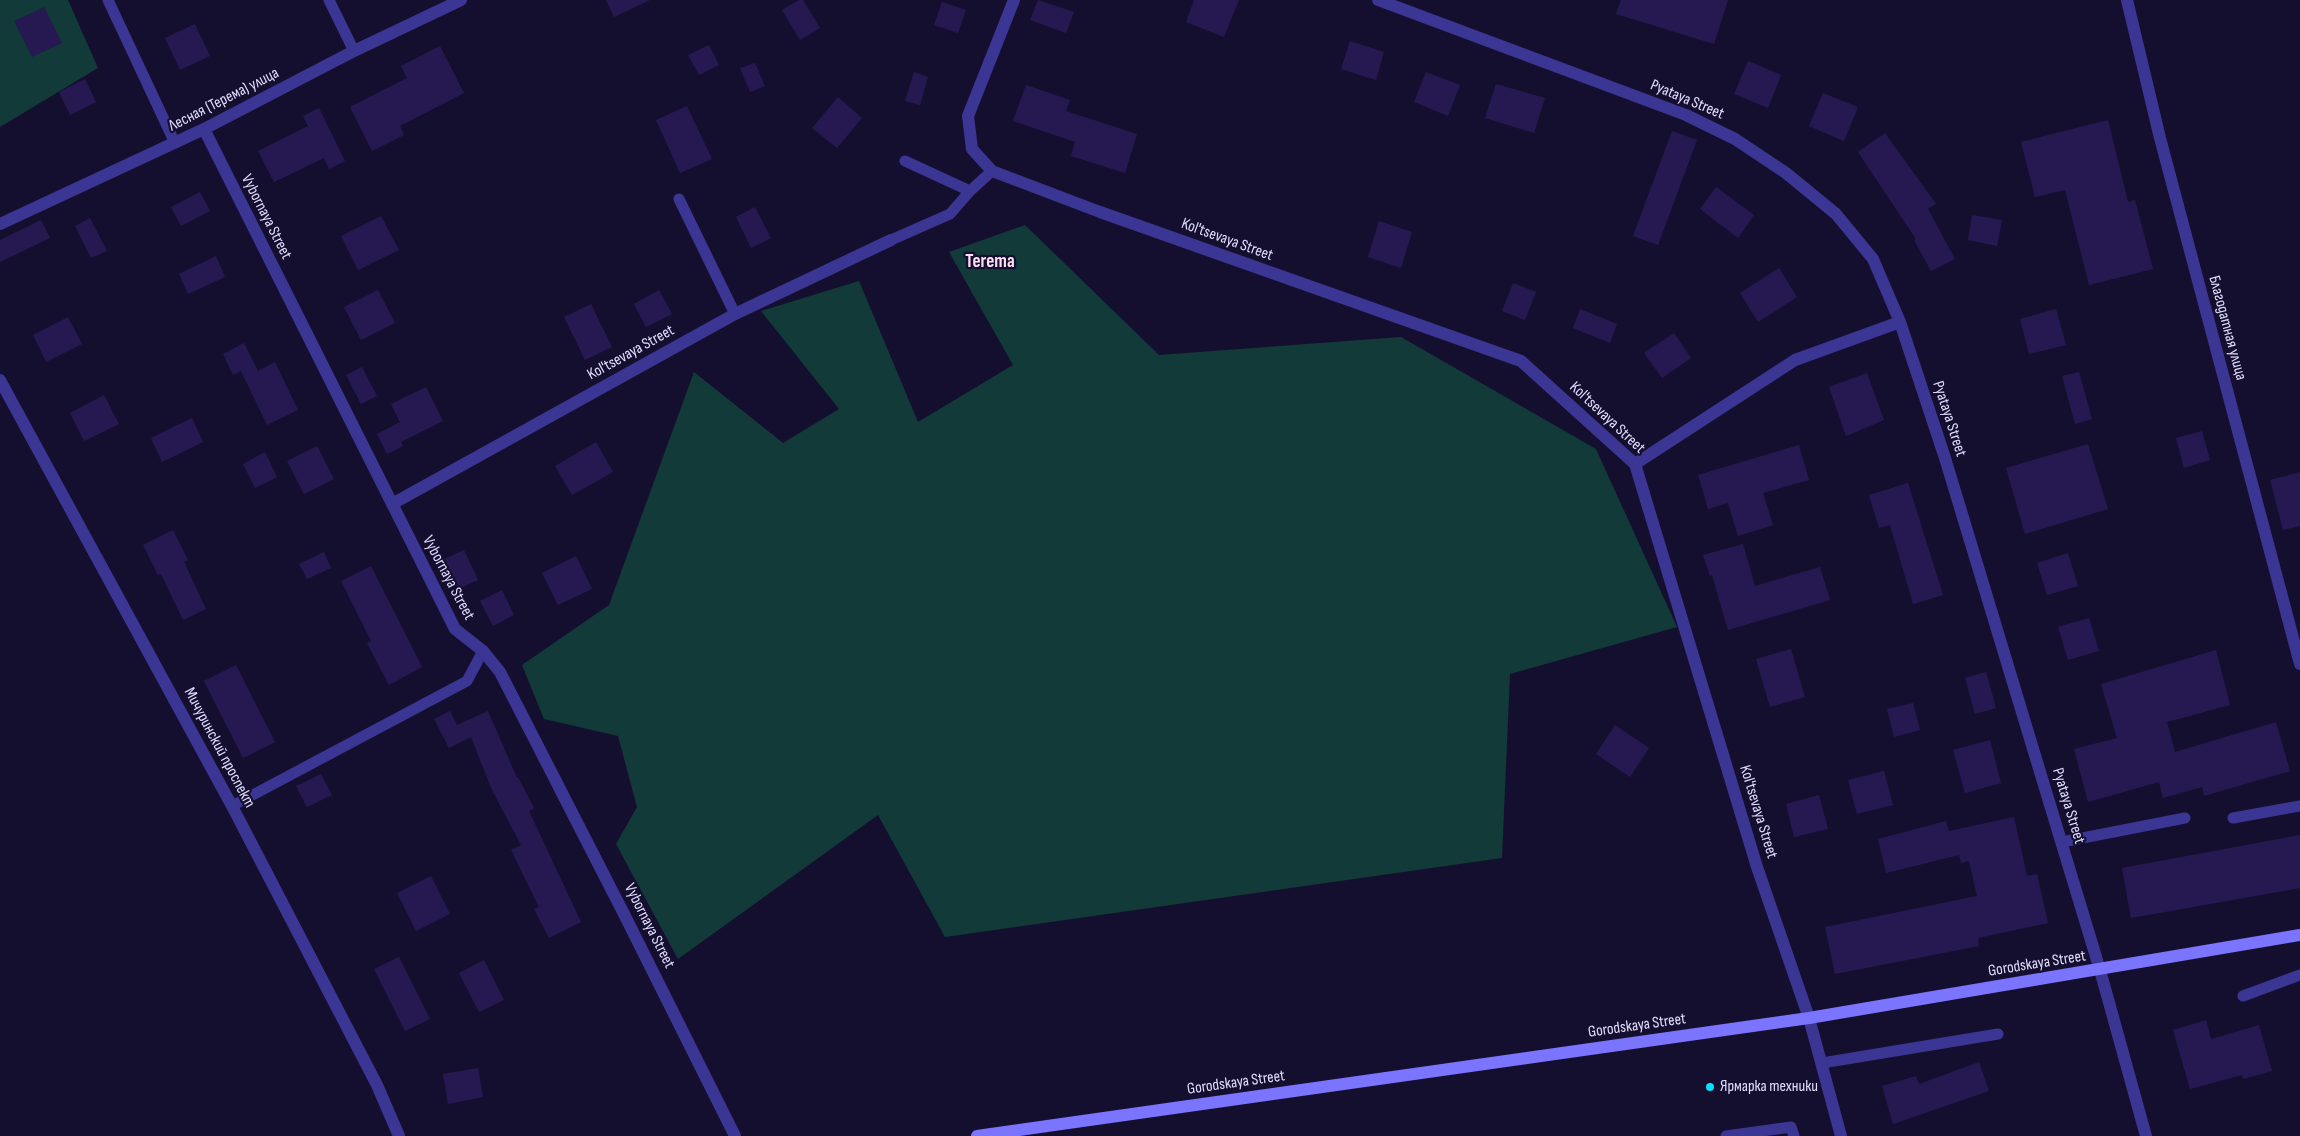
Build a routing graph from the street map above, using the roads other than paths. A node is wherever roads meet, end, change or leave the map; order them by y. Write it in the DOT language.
graph roads {
  1 [pos="108,0"];
  2 [pos="329,0"];
  3 [pos="461,0"];
  4 [pos="1014,0"];
  5 [pos="1378,0"];
  6 [pos="2127,0"];
  7 [pos="354,51"];
  8 [pos="204,129"];
  9 [pos="175,143"];
  10 [pos="905,160"];
  11 [pos="992,171"];
  12 [pos="970,191"];
  13 [pos="679,199"];
  14 [pos="0,224"];
  15 [pos="891,240"];
  16 [pos="735,314"];
  17 [pos="1900,322"];
  18 [pos="0,380"];
  19 [pos="1635,464"];
  20 [pos="392,504"];
  21 [pos="483,651"];
  22 [pos="2300,664"];
  23 [pos="232,806"];
  24 [pos="2300,806"];
  25 [pos="2185,818"];
  26 [pos="2233,818"];
  27 [pos="2062,842"];
  28 [pos="2300,936"];
  29 [pos="2100,970"];
  30 [pos="2300,975"];
  31 [pos="2243,996"];
  32 [pos="1810,1018"];
  33 [pos="1998,1034"];
  34 [pos="1822,1064"];
  35 [pos="1043,1132"];
  36 [pos="399,1136"];
  37 [pos="735,1136"];
  38 [pos="977,1136"];
  39 [pos="1726,1136"];
  40 [pos="1794,1136"];
  41 [pos="1841,1136"];
  42 [pos="2146,1136"];
  1 -- 9 [label="lane"];
  2 -- 7 [label="lane"];
  3 -- 7 [label="street, Лесная (Терема) улица"];
  4 -- 11 [label="street"];
  5 -- 17 [label="street, Pyataya Street"];
  6 -- 22 [label="street, Благодатная улица"];
  7 -- 8 [label="street, Лесная (Терема) улица"];
  8 -- 9 [label="street, Лесная (Терема) улица"];
  8 -- 20 [label="street, Vybornaya Street"];
  9 -- 14 [label="street, Лесная (Терема) улица"];
  10 -- 12 [label="lane"];
  11 -- 12 [label="lane"];
  11 -- 19 [label="street, Kol'tsevaya Street"];
  12 -- 15 [label="lane"];
  13 -- 16 [label="lane"];
  15 -- 16 [label="street, Kol'tsevaya Street"];
  16 -- 20 [label="street, Kol'tsevaya Street"];
  17 -- 19 [label="street"];
  17 -- 27 [label="street, Pyataya Street"];
  18 -- 23 [label="street, Мичуринский проспект"];
  19 -- 32 [label="street, Kol'tsevaya Street"];
  20 -- 21 [label="street, Vybornaya Street"];
  21 -- 23 [label="lane"];
  21 -- 37 [label="street, Vybornaya Street"];
  23 -- 36 [label="street, Мичуринский проспект"];
  24 -- 26 [label="lane"];
  25 -- 27 [label="lane"];
  27 -- 29 [label="street, Pyataya Street"];
  28 -- 29 [label="street, Gorodskaya Street"];
  29 -- 32 [label="street, Gorodskaya Street"];
  29 -- 42 [label="street, Pyataya Street"];
  30 -- 31 [label="lane"];
  32 -- 34 [label="street, Kol'tsevaya Street"];
  32 -- 35 [label="street, Gorodskaya Street"];
  33 -- 34 [label="lane"];
  34 -- 41 [label="street, Kol'tsevaya Street"];
  35 -- 38 [label="street, Gorodskaya Street"];
  39 -- 40 [label="lane"];
}
